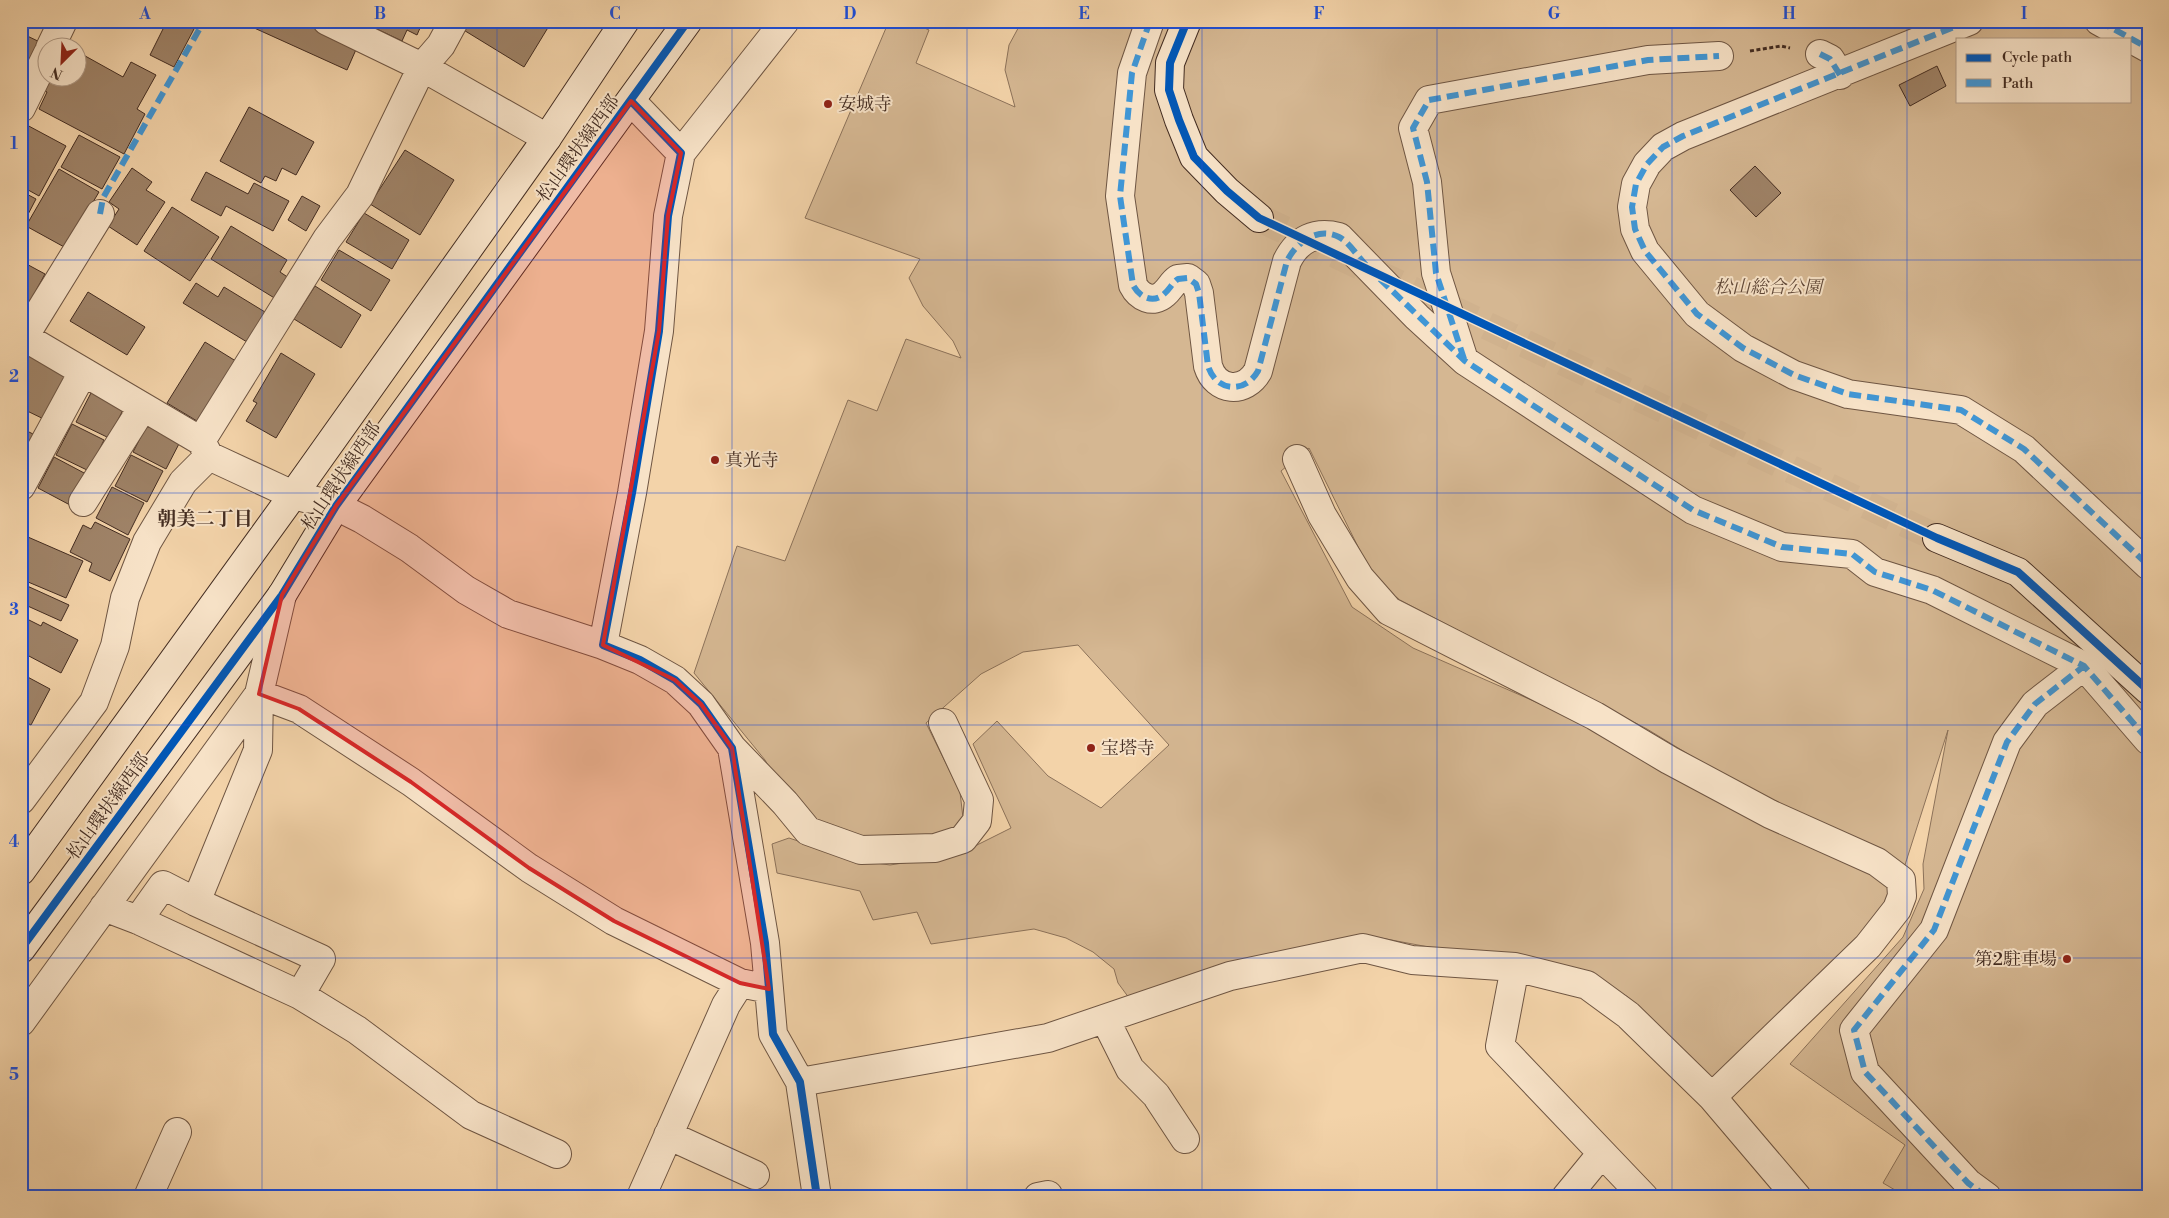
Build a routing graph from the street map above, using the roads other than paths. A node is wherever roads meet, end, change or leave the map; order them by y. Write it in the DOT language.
graph roads {
  1 [pos="63,21"];
  2 [pos="327,21"];
  3 [pos="454,21"];
  4 [pos="625,21"];
  5 [pos="688,21"];
  6 [pos="785,21"];
  7 [pos="1150,21"];
  8 [pos="1187,21"];
  9 [pos="1968,21"];
  10 [pos="2100,21"];
  11 [pos="55,38"];
  12 [pos="2130,38"];
  13 [pos="2132,39"];
  14 [pos="2148,48"];
  15 [pos="1820,54"];
  16 [pos="1719,56"];
  17 [pos="422,67"];
  18 [pos="38,73"];
  19 [pos="1840,74"];
  20 [pos="631,101"];
  21 [pos="21,108"];
  22 [pos="547,138"];
  23 [pos="680,153"];
  24 [pos="100,214"];
  25 [pos="1259,218"];
  26 [pos="23,336"];
  27 [pos="1464,361"];
  28 [pos="83,372"];
  29 [pos="143,407"];
  30 [pos="205,449"];
  31 [pos="1297,459"];
  32 [pos="21,486"];
  33 [pos="293,495"];
  34 [pos="83,502"];
  35 [pos="336,506"];
  36 [pos="1938,538"];
  37 [pos="2148,565"];
  38 [pos="282,595"];
  39 [pos="603,645"];
  40 [pos="2084,666"];
  41 [pos="2148,690"];
  42 [pos="260,694"];
  43 [pos="943,722"];
  44 [pos="2148,740"];
  45 [pos="732,748"];
  46 [pos="21,800"];
  47 [pos="21,871"];
  48 [pos="196,902"];
  49 [pos="104,907"];
  50 [pos="138,920"];
  51 [pos="21,949"];
  52 [pos="1515,967"];
  53 [pos="740,983"];
  54 [pos="769,989"];
  55 [pos="300,995"];
  56 [pos="1105,1019"];
  57 [pos="21,1022"];
  58 [pos="800,1082"];
  59 [pos="1712,1097"];
  60 [pos="176,1132"];
  61 [pos="668,1135"];
  62 [pos="1185,1139"];
  63 [pos="1602,1153"];
  64 [pos="557,1154"];
  65 [pos="755,1175"];
  66 [pos="148,1197"];
  67 [pos="641,1197"];
  68 [pos="818,1197"];
  69 [pos="1566,1197"];
  70 [pos="1644,1197"];
  71 [pos="1797,1197"];
  72 [pos="1987,1197"];
  1 -- 11 [label="street"];
  2 -- 17 [label="street"];
  3 -- 17 [label="street"];
  4 -- 22 [label="street, 松山環状線西部"];
  5 -- 20 [label="street, 松山環状線西部"];
  6 -- 23 [label="street"];
  7 -- 27 [label="street"];
  8 -- 25 [label="street"];
  9 -- 19 [label="street"];
  10 -- 12 [label="street"];
  13 -- 14 [label="street"];
  15 -- 19 [label="street"];
  16 -- 27 [label="street"];
  17 -- 22 [label="street"];
  17 -- 30 [label="street"];
  18 -- 21 [label="street"];
  19 -- 37 [label="street"];
  20 -- 23 [label="street"];
  20 -- 35 [label="street, 松山環状線西部"];
  22 -- 33 [label="street, 松山環状線西部"];
  23 -- 39 [label="street"];
  24 -- 26 [label="street"];
  26 -- 28 [label="street"];
  27 -- 40 [label="street"];
  28 -- 29 [label="street"];
  28 -- 32 [label="street"];
  29 -- 30 [label="street"];
  29 -- 34 [label="street"];
  30 -- 33 [label="street"];
  30 -- 46 [label="street"];
  31 -- 59 [label="street"];
  33 -- 35 [label="street"];
  33 -- 47 [label="street, 松山環状線西部"];
  35 -- 38 [label="street, 松山環状線西部"];
  35 -- 39 [label="street"];
  36 -- 41 [label="street"];
  38 -- 42 [label="street"];
  38 -- 51 [label="street, 松山環状線西部"];
  39 -- 45 [label="street"];
  40 -- 44 [label="street"];
  40 -- 72 [label="street"];
  42 -- 48 [label="street"];
  42 -- 49 [label="street"];
  42 -- 53 [label="street"];
  43 -- 45 [label="street"];
  45 -- 54 [label="street"];
  48 -- 50 [label="street"];
  48 -- 55 [label="street"];
  49 -- 50 [label="street"];
  49 -- 57 [label="street"];
  50 -- 55 [label="street"];
  52 -- 56 [label="street"];
  52 -- 59 [label="street"];
  52 -- 63 [label="street"];
  53 -- 54 [label="street"];
  53 -- 61 [label="street"];
  54 -- 58 [label="street"];
  55 -- 64 [label="street"];
  56 -- 58 [label="street"];
  56 -- 62 [label="street"];
  58 -- 68 [label="street"];
  59 -- 71 [label="street"];
  60 -- 66 [label="street"];
  61 -- 65 [label="street"];
  61 -- 67 [label="street"];
  63 -- 69 [label="street"];
  63 -- 70 [label="street"];
}
